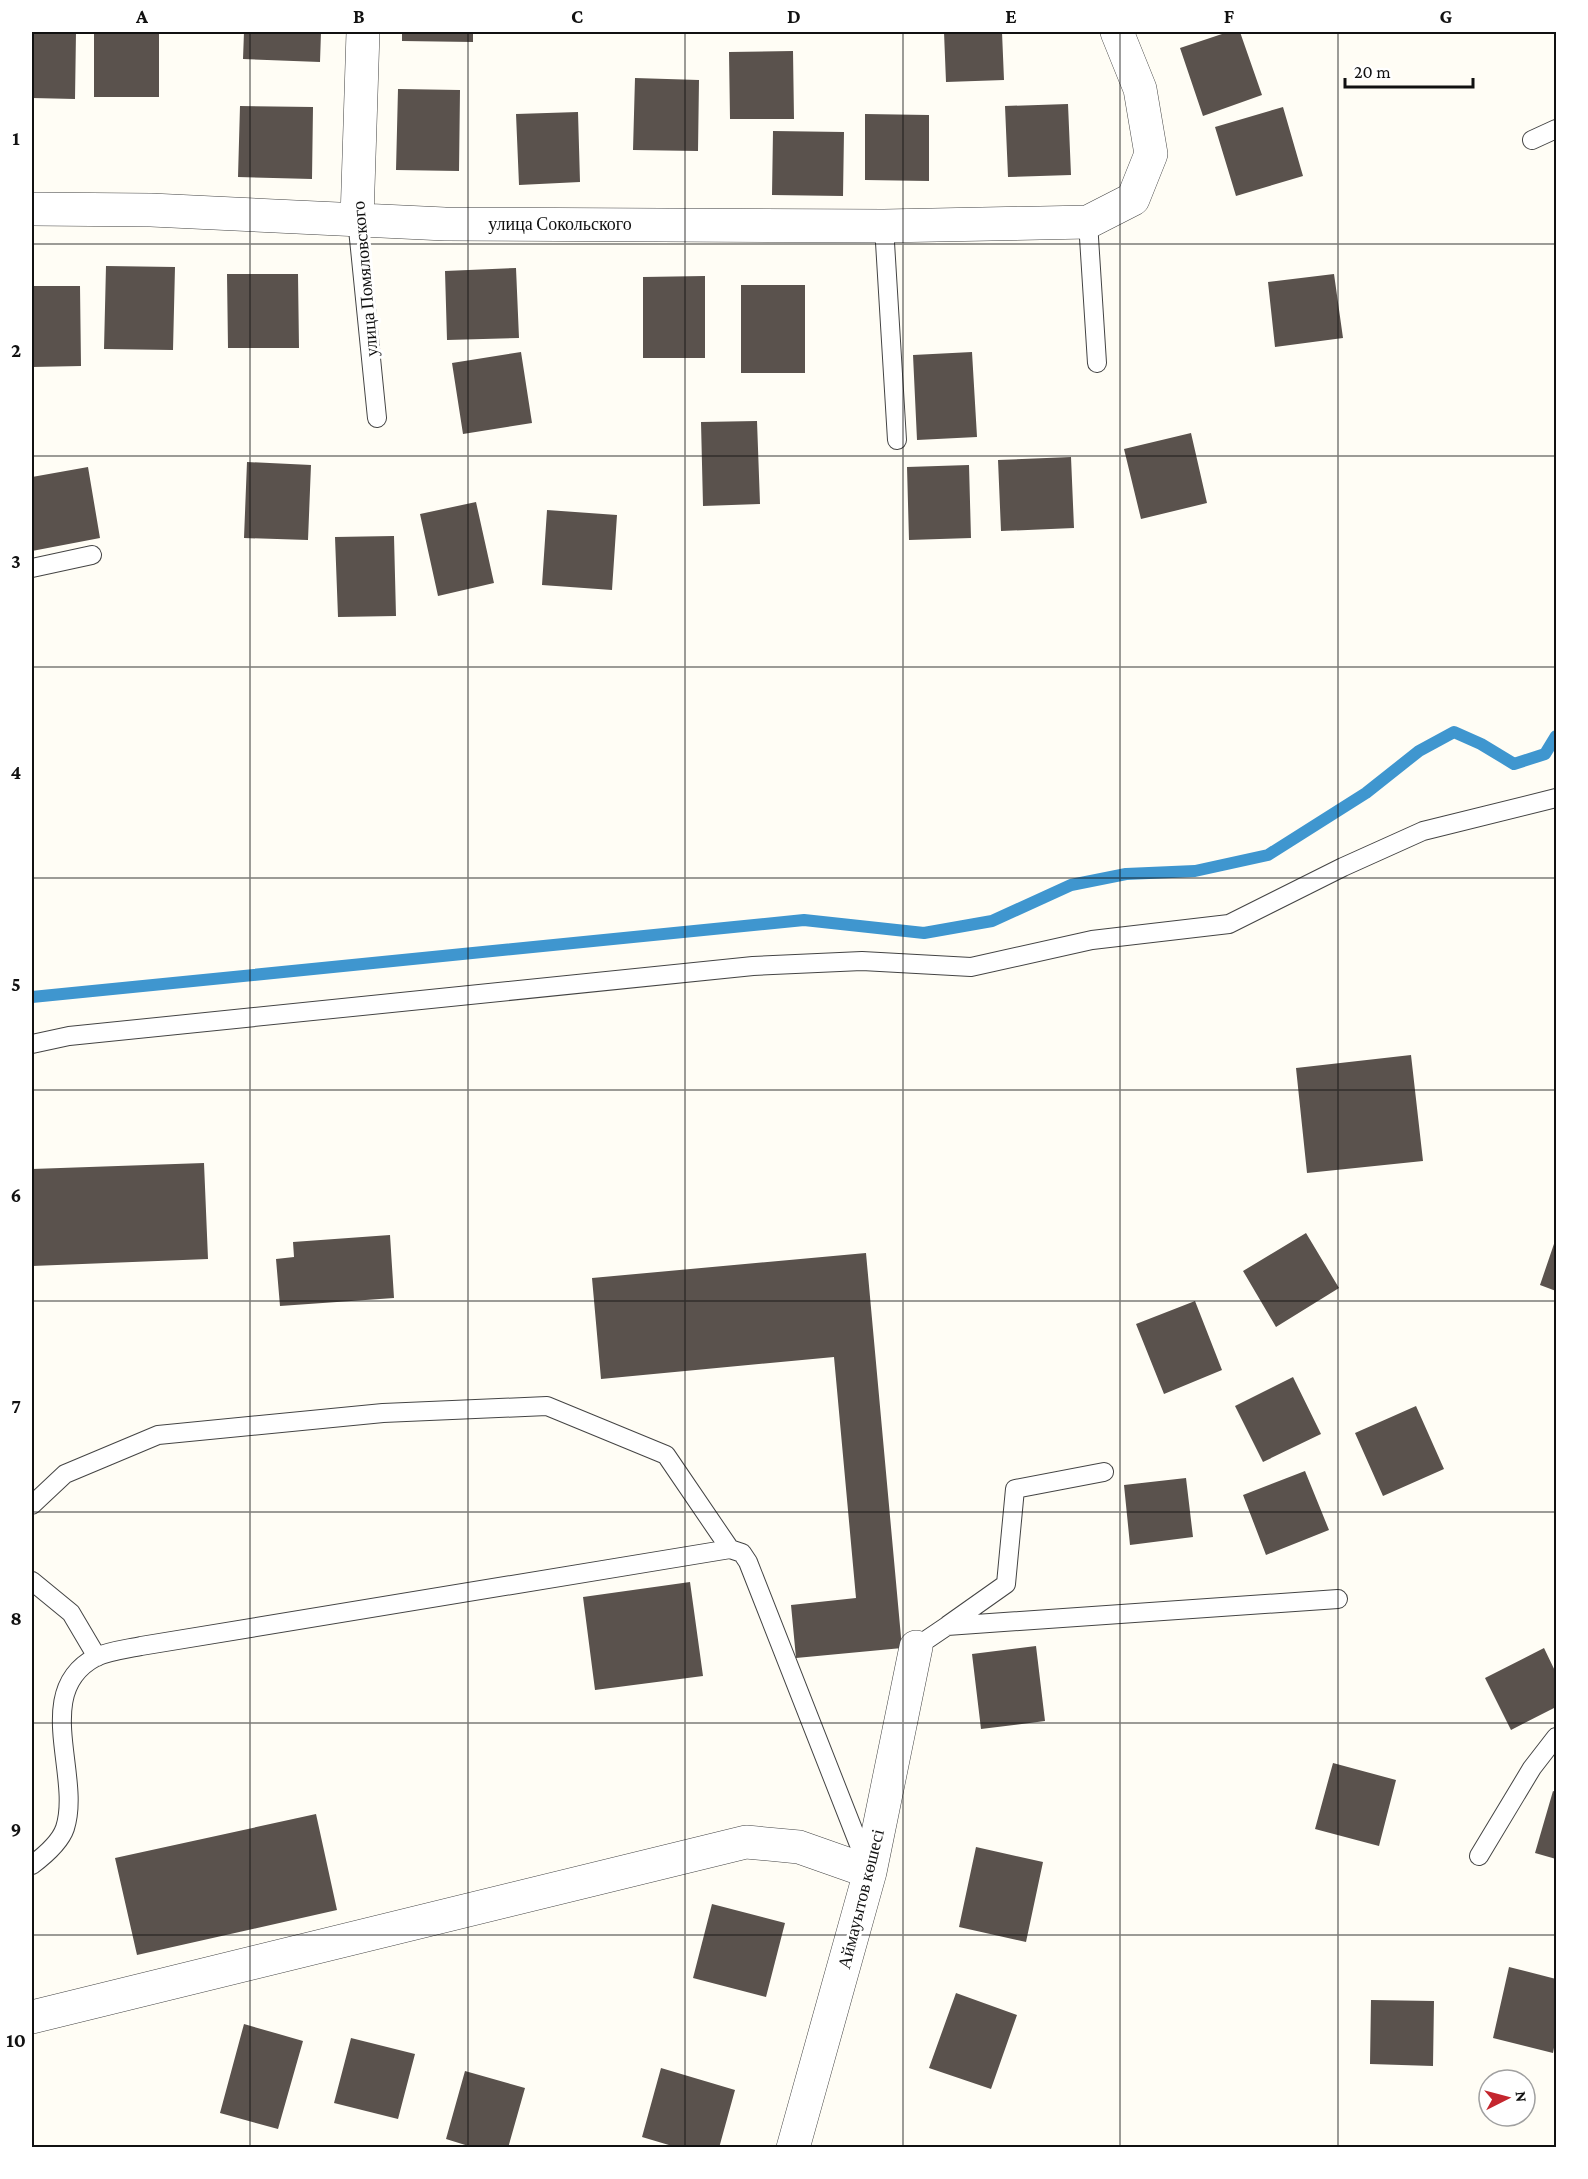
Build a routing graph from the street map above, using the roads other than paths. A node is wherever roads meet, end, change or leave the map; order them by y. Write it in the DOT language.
graph roads {
  1 [pos="363,32"];
  2 [pos="1117,32"];
  3 [pos="1557,129"];
  4 [pos="1532,140"];
  5 [pos="32,209"];
  6 [pos="357,219"];
  7 [pos="1088,222"];
  8 [pos="884,225"];
  9 [pos="1097,363"];
  10 [pos="377,418"];
  11 [pos="897,440"];
  12 [pos="92,555"];
  13 [pos="32,568"];
  14 [pos="1557,798"];
  15 [pos="32,1044"];
  16 [pos="1104,1472"];
  17 [pos="32,1505"];
  18 [pos="730,1549"];
  19 [pos="32,1581"];
  20 [pos="1338,1599"];
  21 [pos="947,1626"];
  22 [pos="916,1647"];
  23 [pos="97,1657"];
  24 [pos="1557,1737"];
  25 [pos="1479,1856"];
  26 [pos="32,1865"];
  27 [pos="870,1872"];
  28 [pos="32,2017"];
  29 [pos="793,2148"];
  1 -- 6 [label="street, улица Помяловского"];
  2 -- 7 [label="street"];
  3 -- 4 [label="lane"];
  5 -- 6 [label="street, улица Сокольского"];
  6 -- 8 [label="street, улица Сокольского"];
  6 -- 10 [label="lane, улица Помяловского"];
  7 -- 8 [label="street, улица Сокольского"];
  7 -- 9 [label="lane"];
  8 -- 11 [label="lane"];
  12 -- 13 [label="lane"];
  14 -- 15 [label="lane"];
  16 -- 21 [label="lane"];
  17 -- 18 [label="lane"];
  18 -- 23 [label="lane"];
  18 -- 27 [label="lane"];
  19 -- 23 [label="lane"];
  20 -- 21 [label="lane"];
  21 -- 22 [label="lane"];
  22 -- 27 [label="street, Аймауытов көшесі"];
  23 -- 26 [label="lane"];
  24 -- 25 [label="lane"];
  27 -- 28 [label="street"];
  27 -- 29 [label="street, Аймауытов көшесі"];
}
